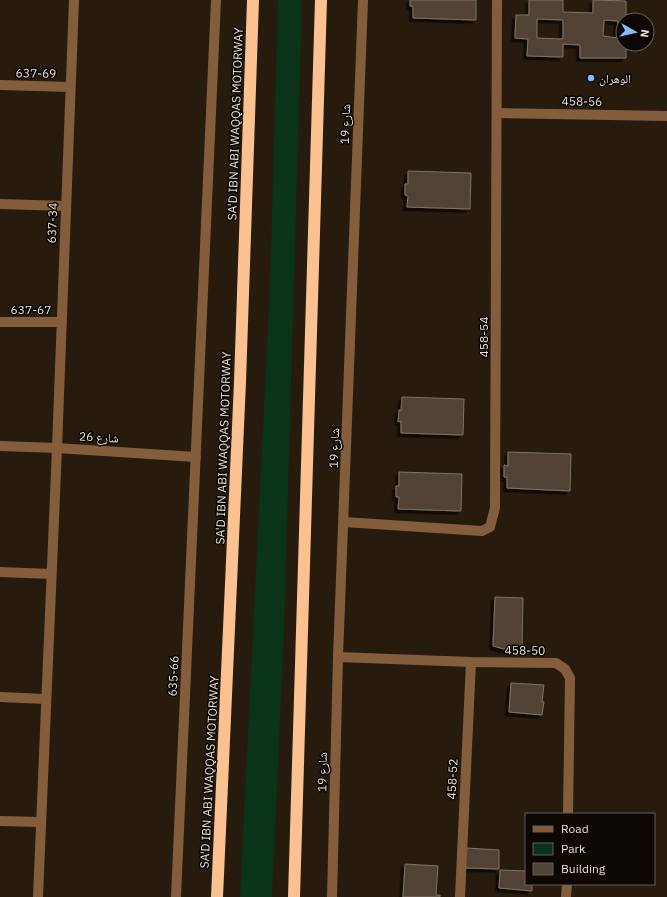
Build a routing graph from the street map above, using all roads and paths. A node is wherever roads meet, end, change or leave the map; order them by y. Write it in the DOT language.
graph roads {
  1 [pos="74,0"];
  2 [pos="216,0"];
  3 [pos="253,0"];
  4 [pos="321,0"];
  5 [pos="363,0"];
  6 [pos="497,0"];
  7 [pos="0,85"];
  8 [pos="70,87"];
  9 [pos="497,113"];
  10 [pos="667,116"];
  11 [pos="0,204"];
  12 [pos="66,206"];
  13 [pos="0,322"];
  14 [pos="61,322"];
  15 [pos="0,446"];
  16 [pos="57,448"];
  17 [pos="196,457"];
  18 [pos="344,522"];
  19 [pos="0,572"];
  20 [pos="51,574"];
  21 [pos="338,657"];
  22 [pos="470,662"];
  23 [pos="0,697"];
  24 [pos="46,699"];
  25 [pos="568,813"];
  26 [pos="0,821"];
  27 [pos="41,822"];
  28 [pos="566,885"];
  29 [pos="38,897"];
  30 [pos="176,897"];
  31 [pos="218,897"];
  32 [pos="294,897"];
  33 [pos="332,897"];
  34 [pos="460,897"];
  35 [pos="566,897"];
  1 -- 8 [label="street, 637-34"];
  2 -- 17 [label="street, 635-66"];
  3 -- 31 [label="highway, SA'D IBN ABI WAQQAS MOTORWAY"];
  4 -- 32 [label="highway"];
  5 -- 18 [label="street, شارع 19"];
  6 -- 9 [label="street, 458-54"];
  7 -- 8 [label="street, 637-69"];
  8 -- 12 [label="street, 637-34"];
  9 -- 10 [label="street, 458-56"];
  9 -- 18 [label="street, 458-54"];
  11 -- 12 [label="street"];
  12 -- 14 [label="street, 637-34"];
  13 -- 14 [label="street, 637-67"];
  14 -- 16 [label="street, 637-34"];
  15 -- 16 [label="street, شارع 26"];
  16 -- 17 [label="street, شارع 26"];
  16 -- 20 [label="street, 637-34"];
  17 -- 30 [label="street, 635-66"];
  18 -- 21 [label="street, شارع 19"];
  19 -- 20 [label="street"];
  20 -- 24 [label="street, 637-34"];
  21 -- 22 [label="street, 458-50"];
  21 -- 33 [label="street, شارع 19"];
  22 -- 25 [label="street, 458-50"];
  22 -- 34 [label="street, 458-52"];
  23 -- 24 [label="street"];
  24 -- 27 [label="street, 637-34"];
  26 -- 27 [label="street"];
  27 -- 29 [label="street, 637-34"];
  28 -- 35 [label="street"];
}
